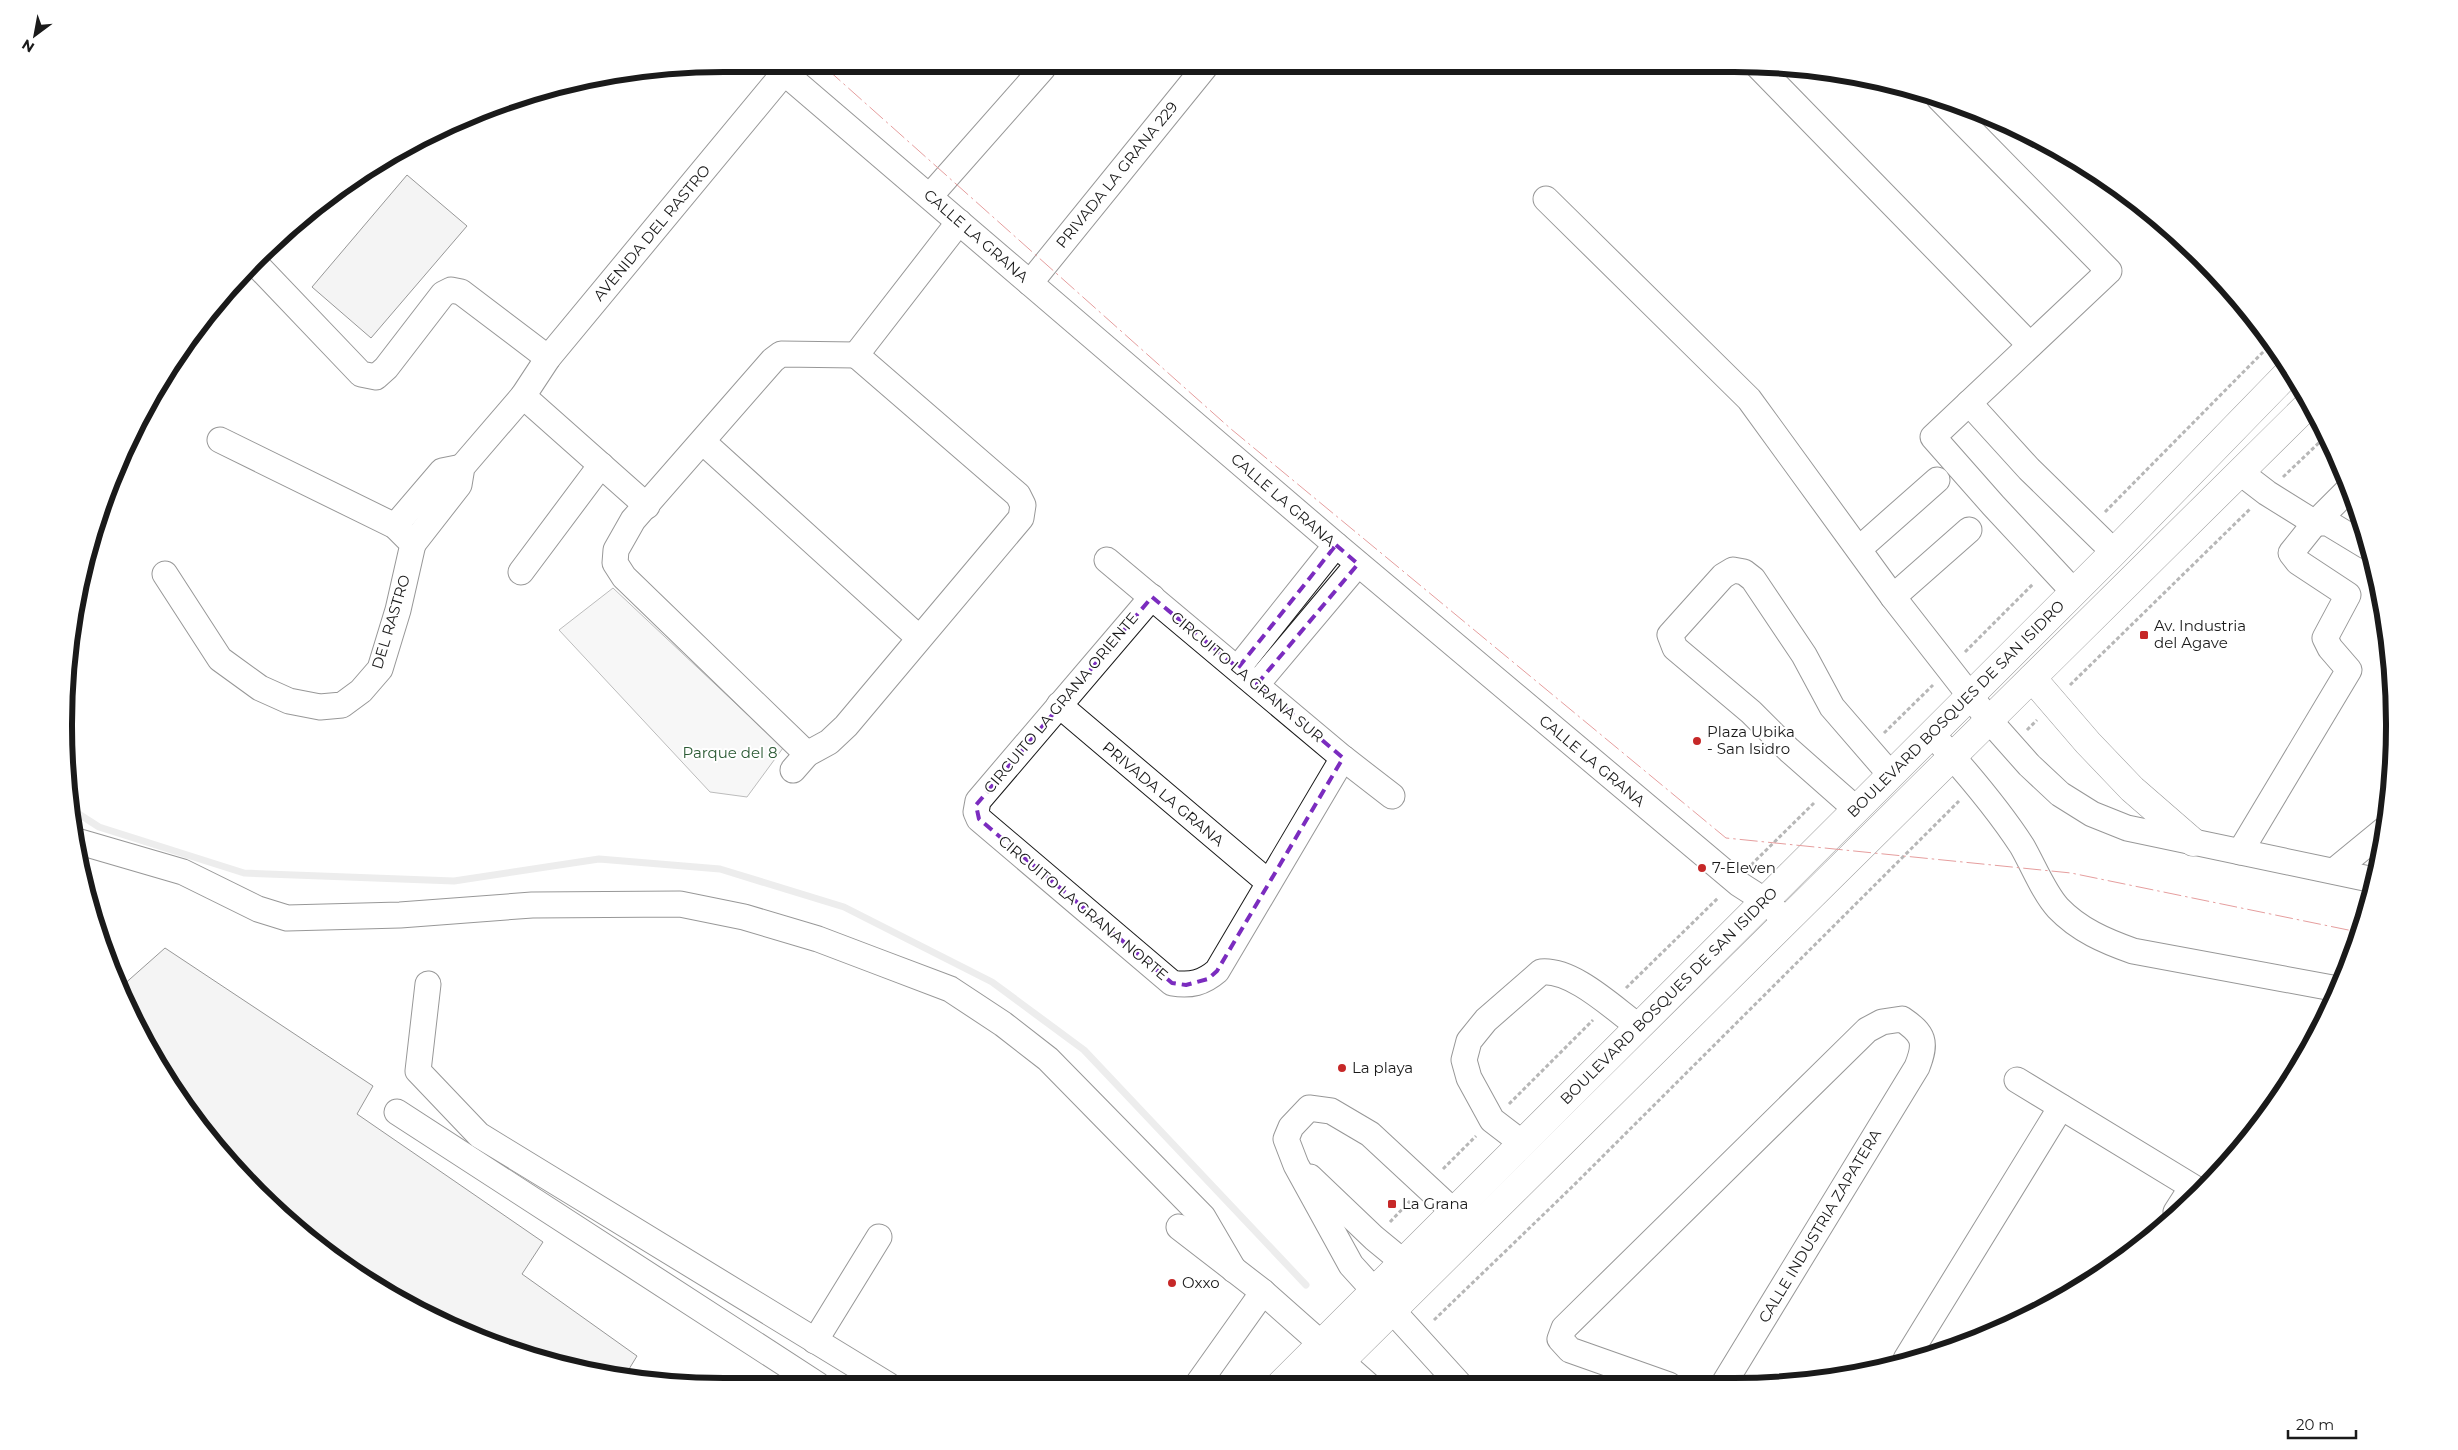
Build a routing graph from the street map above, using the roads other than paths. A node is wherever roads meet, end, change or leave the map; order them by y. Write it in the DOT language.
graph roads {
  1 [pos="781,72"];
  2 [pos="783,72"];
  3 [pos="1039,72"];
  4 [pos="1201,72"];
  5 [pos="1765,74"];
  6 [pos="1951,110"];
  7 [pos="930,196"];
  8 [pos="1546,199"];
  9 [pos="959,222"];
  10 [pos="260,268"];
  11 [pos="1030,283"];
  12 [pos="2030,345"];
  13 [pos="856,355"];
  14 [pos="548,358"];
  15 [pos="2285,377"];
  16 [pos="523,396"];
  17 [pos="1969,403"];
  18 [pos="2304,409"];
  19 [pos="220,440"];
  20 [pos="703,442"];
  21 [pos="601,465"];
  22 [pos="2246,467"];
  23 [pos="1937,480"];
  24 [pos="2344,495"];
  25 [pos="647,506"];
  26 [pos="2323,520"];
  27 [pos="1969,530"];
  28 [pos="403,534"];
  29 [pos="2359,542"];
  30 [pos="1336,545"];
  31 [pos="1859,549"];
  32 [pos="2114,552"];
  33 [pos="1107,560"];
  34 [pos="1358,564"];
  35 [pos="521,572"];
  36 [pos="165,574"];
  37 [pos="2074,592"];
  38 [pos="1152,597"];
  39 [pos="1893,597"];
  40 [pos="919,638"];
  41 [pos="1238,668"];
  42 [pos="2032,678"];
  43 [pos="1257,684"];
  44 [pos="1970,696"];
  45 [pos="1059,705"];
  46 [pos="1989,720"];
  47 [pos="1932,734"];
  48 [pos="1953,757"];
  49 [pos="1343,758"];
  50 [pos="1890,774"];
  51 [pos="1392,796"];
  52 [pos="1856,809"];
  53 [pos="976,812"];
  54 [pos="2375,837"];
  55 [pos="2193,842"];
  56 [pos="84,843"];
  57 [pos="2240,852"];
  58 [pos="2334,872"];
  59 [pos="2367,879"];
  60 [pos="1268,882"];
  61 [pos="1764,900"];
  62 [pos="1786,920"];
  63 [pos="428,984"];
  64 [pos="2330,988"];
  65 [pos="1638,1026"];
  66 [pos="2017,1080"];
  67 [pos="2061,1108"];
  68 [pos="397,1112"];
  69 [pos="1522,1143"];
  70 [pos="1296,1165"];
  71 [pos="2192,1188"];
  72 [pos="1453,1211"];
  73 [pos="1179,1227"];
  74 [pos="879,1237"];
  75 [pos="1402,1261"];
  76 [pos="1234,1270"];
  77 [pos="1373,1289"];
  78 [pos="1263,1292"];
  79 [pos="1393,1309"];
  80 [pos="815,1341"];
  81 [pos="1321,1342"];
  82 [pos="1910,1353"];
  83 [pos="1341,1360"];
  84 [pos="807,1378"];
  85 [pos="876,1378"];
  86 [pos="1202,1378"];
  87 [pos="1287,1378"];
  88 [pos="1324,1378"];
  89 [pos="1360,1378"];
  90 [pos="1454,1378"];
  91 [pos="1649,1378"];
  92 [pos="1727,1378"];
  1 -- 14 [label="street, AVENIDA DEL RASTRO"];
  2 -- 7 [label="street, CALLE LA GRANA"];
  3 -- 7 [label="street"];
  4 -- 11 [label="street, PRIVADA LA GRANA 229"];
  5 -- 12 [label="street"];
  6 -- 12 [label="street"];
  7 -- 9 [label="street, CALLE LA GRANA"];
  8 -- 31 [label="street"];
  9 -- 11 [label="street, CALLE LA GRANA"];
  9 -- 13 [label="street"];
  10 -- 14 [label="street"];
  11 -- 30 [label="street, CALLE LA GRANA"];
  12 -- 17 [label="street"];
  13 -- 20 [label="street"];
  13 -- 40 [label="street"];
  14 -- 16 [label="street, AVENIDA DEL RASTRO"];
  15 -- 32 [label="main road, BOULEVARD BOSQUES DE SAN ISIDRO"];
  16 -- 21 [label="street"];
  16 -- 28 [label="street, AVENIDA DEL RASTRO"];
  17 -- 32 [label="street"];
  17 -- 37 [label="street"];
  18 -- 22 [label="main road, BOULEVARD BOSQUES DE SAN ISIDRO"];
  19 -- 28 [label="street"];
  20 -- 25 [label="street"];
  20 -- 40 [label="street"];
  21 -- 25 [label="street"];
  21 -- 35 [label="street"];
  22 -- 26 [label="street"];
  22 -- 42 [label="main road, BOULEVARD BOSQUES DE SAN ISIDRO"];
  23 -- 31 [label="street"];
  24 -- 26 [label="street"];
  25 -- 40 [label="street"];
  26 -- 29 [label="street"];
  26 -- 57 [label="street"];
  27 -- 39 [label="street"];
  28 -- 36 [label="street, DEL RASTRO"];
  30 -- 34 [label="street, CALLE LA GRANA"];
  30 -- 41 [label="street"];
  31 -- 39 [label="street"];
  32 -- 37 [label="main road, BOULEVARD BOSQUES DE SAN ISIDRO"];
  33 -- 38 [label="street, CIRCUITO LA GRANA SUR"];
  34 -- 43 [label="street"];
  34 -- 61 [label="street, CALLE LA GRANA"];
  37 -- 44 [label="main road, BOULEVARD BOSQUES DE SAN ISIDRO"];
  38 -- 41 [label="street, CIRCUITO LA GRANA SUR"];
  38 -- 45 [label="street, CIRCUITO LA GRANA ORIENTE"];
  39 -- 44 [label="street"];
  41 -- 43 [label="street, CIRCUITO LA GRANA SUR"];
  42 -- 46 [label="main road, BOULEVARD BOSQUES DE SAN ISIDRO"];
  42 -- 55 [label="main road"];
  43 -- 49 [label="street, CIRCUITO LA GRANA SUR"];
  44 -- 46 [label="street"];
  44 -- 47 [label="main road, BOULEVARD BOSQUES DE SAN ISIDRO"];
  45 -- 53 [label="street, CIRCUITO LA GRANA ORIENTE"];
  45 -- 60 [label="street, PRIVADA LA GRANA"];
  46 -- 48 [label="main road, BOULEVARD BOSQUES DE SAN ISIDRO"];
  46 -- 55 [label="street"];
  47 -- 48 [label="street"];
  47 -- 50 [label="main road, BOULEVARD BOSQUES DE SAN ISIDRO"];
  48 -- 62 [label="main road, BOULEVARD BOSQUES DE SAN ISIDRO"];
  48 -- 64 [label="street"];
  49 -- 51 [label="street, CIRCUITO LA GRANA SUR"];
  49 -- 60 [label="street"];
  50 -- 52 [label="main road, BOULEVARD BOSQUES DE SAN ISIDRO"];
  50 -- 52 [label="street"];
  52 -- 61 [label="main road, BOULEVARD BOSQUES DE SAN ISIDRO"];
  53 -- 60 [label="street, CIRCUITO LA GRANA NORTE"];
  54 -- 58 [label="street"];
  55 -- 57 [label="street"];
  56 -- 76 [label="street"];
  57 -- 58 [label="street"];
  58 -- 59 [label="street"];
  61 -- 62 [label="street, CALLE LA GRANA"];
  61 -- 65 [label="main road, BOULEVARD BOSQUES DE SAN ISIDRO"];
  62 -- 79 [label="main road, BOULEVARD BOSQUES DE SAN ISIDRO"];
  63 -- 80 [label="street"];
  65 -- 69 [label="main road, BOULEVARD BOSQUES DE SAN ISIDRO"];
  65 -- 69 [label="street"];
  66 -- 67 [label="street"];
  67 -- 71 [label="street"];
  67 -- 82 [label="street"];
  68 -- 84 [label="street"];
  69 -- 72 [label="main road, BOULEVARD BOSQUES DE SAN ISIDRO"];
  70 -- 72 [label="street"];
  70 -- 75 [label="street"];
  70 -- 77 [label="street"];
  72 -- 75 [label="main road, BOULEVARD BOSQUES DE SAN ISIDRO"];
  73 -- 76 [label="street"];
  74 -- 80 [label="street"];
  75 -- 77 [label="main road, BOULEVARD BOSQUES DE SAN ISIDRO"];
  76 -- 78 [label="street"];
  77 -- 79 [label="street"];
  77 -- 81 [label="main road, BOULEVARD BOSQUES DE SAN ISIDRO"];
  78 -- 81 [label="street"];
  78 -- 86 [label="street"];
  79 -- 83 [label="main road, BOULEVARD BOSQUES DE SAN ISIDRO"];
  79 -- 90 [label="street"];
  80 -- 85 [label="street"];
  81 -- 83 [label="street"];
  81 -- 87 [label="main road, BOULEVARD BOSQUES DE SAN ISIDRO"];
  83 -- 88 [label="main road, BOULEVARD BOSQUES DE SAN ISIDRO"];
  83 -- 89 [label="street"];
  91 -- 92 [label="street, CALLE INDUSTRIA ZAPATERA"];
}
